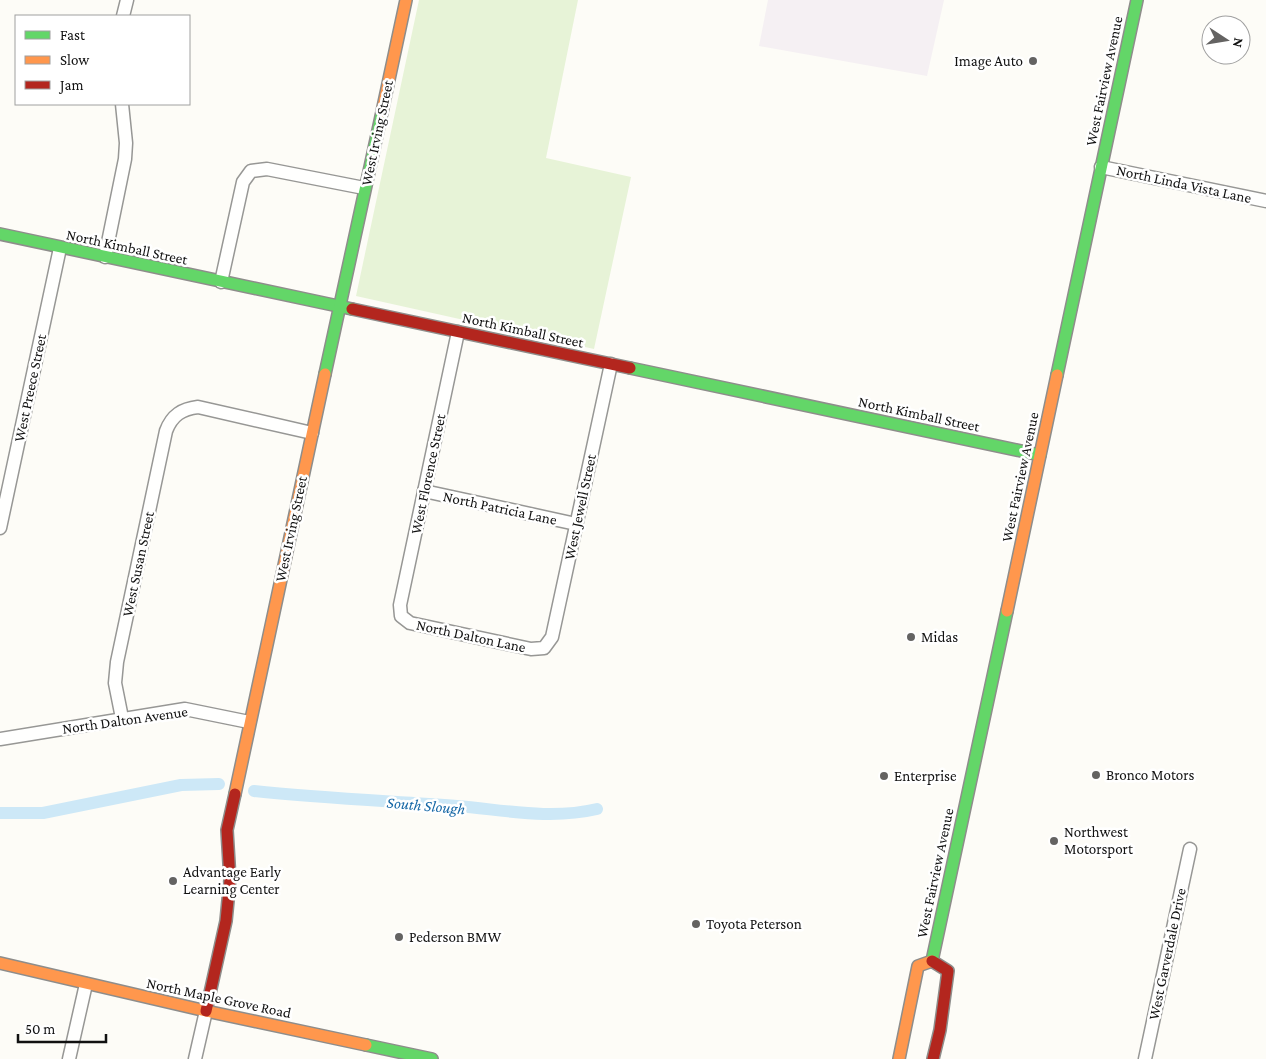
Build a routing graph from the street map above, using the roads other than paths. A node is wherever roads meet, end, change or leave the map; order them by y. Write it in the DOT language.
graph roads {
  1 [pos="127,0"];
  2 [pos="406,0"];
  3 [pos="1137,0"];
  4 [pos="124,15"];
  5 [pos="122,105"];
  6 [pos="1101,167"];
  7 [pos="364,188"];
  8 [pos="1266,201"];
  9 [pos="0,234"];
  10 [pos="60,248"];
  11 [pos="105,257"];
  12 [pos="221,282"];
  13 [pos="339,307"];
  14 [pos="458,332"];
  15 [pos="611,364"];
  16 [pos="312,433"];
  17 [pos="1040,455"];
  18 [pos="424,491"];
  19 [pos="576,524"];
  20 [pos="0,528"];
  21 [pos="401,616"];
  22 [pos="544,648"];
  23 [pos="122,718"];
  24 [pos="249,722"];
  25 [pos="0,739"];
  26 [pos="1190,850"];
  27 [pos="932,961"];
  28 [pos="0,963"];
  29 [pos="86,984"];
  30 [pos="206,1011"];
  31 [pos="69,1059"];
  32 [pos="195,1059"];
  33 [pos="432,1059"];
  34 [pos="899,1059"];
  35 [pos="932,1059"];
  36 [pos="1145,1059"];
  1 -- 4 [label="street"];
  2 -- 7 [label="street, West Irving Street"];
  3 -- 6 [label="street, West Fairview Avenue"];
  5 -- 11 [label="street"];
  6 -- 8 [label="street, North Linda Vista Lane"];
  6 -- 17 [label="street, West Fairview Avenue"];
  7 -- 12 [label="street"];
  7 -- 13 [label="street, West Irving Street"];
  9 -- 10 [label="street, North Kimball Street"];
  10 -- 11 [label="street, North Kimball Street"];
  10 -- 20 [label="street, West Preece Street"];
  11 -- 12 [label="street, North Kimball Street"];
  12 -- 13 [label="street, North Kimball Street"];
  13 -- 14 [label="street, North Kimball Street"];
  13 -- 16 [label="street, West Irving Street"];
  14 -- 15 [label="street, North Kimball Street"];
  14 -- 18 [label="street, West Florence Street"];
  15 -- 17 [label="street, North Kimball Street"];
  15 -- 19 [label="street, West Jewell Street"];
  16 -- 23 [label="street, West Susan Street"];
  16 -- 24 [label="street, West Irving Street"];
  17 -- 27 [label="street, West Fairview Avenue"];
  18 -- 19 [label="street, North Patricia Lane"];
  18 -- 21 [label="street, West Florence Street"];
  19 -- 22 [label="street, West Jewell Street"];
  21 -- 22 [label="street, North Dalton Lane"];
  23 -- 24 [label="street, North Dalton Avenue"];
  23 -- 25 [label="street, North Dalton Avenue"];
  24 -- 30 [label="street, West Irving Street"];
  26 -- 36 [label="street, West Garverdale Drive"];
  27 -- 34 [label="street, West Fairview Avenue"];
  27 -- 35 [label="street, West Fairview Avenue"];
  28 -- 29 [label="street, North Maple Grove Road"];
  29 -- 30 [label="street, North Maple Grove Road"];
  29 -- 31 [label="street"];
  30 -- 32 [label="street, West Irving Street"];
  30 -- 33 [label="street, North Maple Grove Road"];
}
